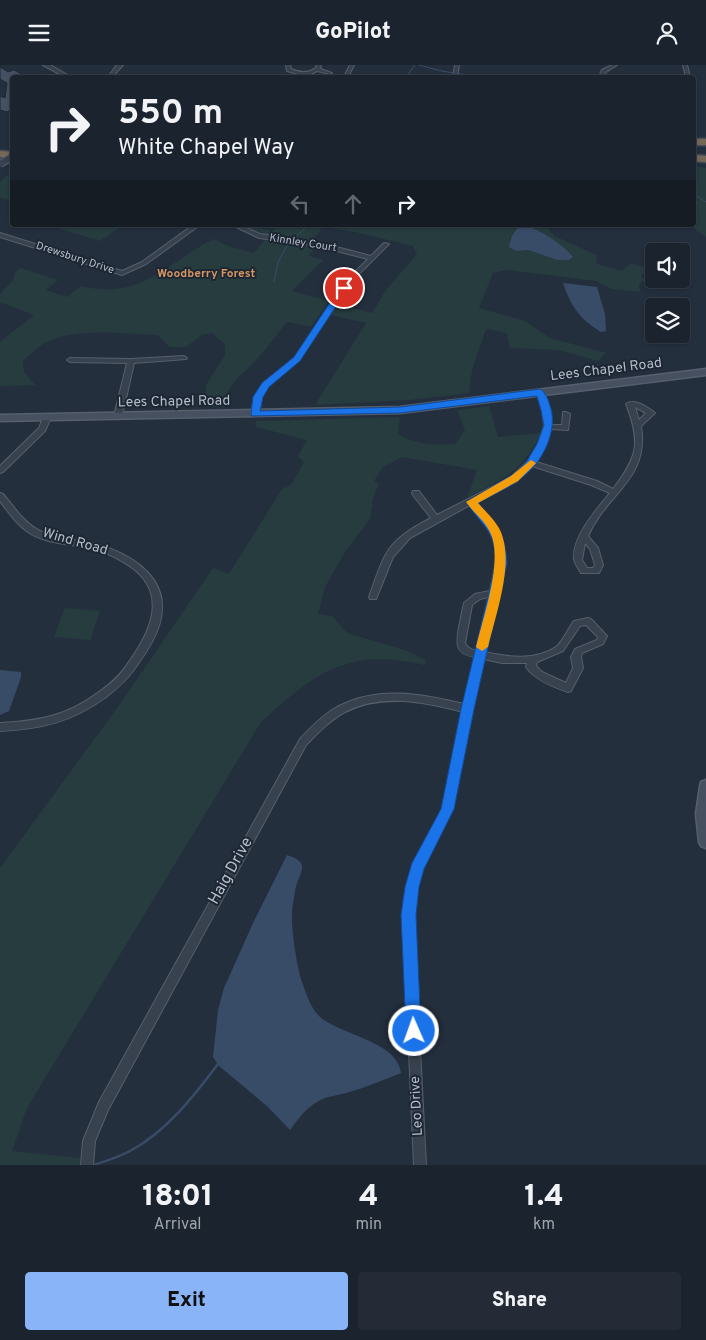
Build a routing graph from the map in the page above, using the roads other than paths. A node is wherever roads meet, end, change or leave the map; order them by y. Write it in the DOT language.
graph roads {
  1 [pos="46,65"];
  2 [pos="120,65"];
  3 [pos="288,65"];
  4 [pos="615,65"];
  5 [pos="318,67"];
  6 [pos="330,73"];
  7 [pos="64,75"];
  8 [pos="112,75"];
  9 [pos="601,75"];
  10 [pos="194,227"];
  11 [pos="239,227"];
  12 [pos="0,235"];
  13 [pos="386,244"];
  14 [pos="374,258"];
  15 [pos="184,358"];
  16 [pos="70,360"];
  17 [pos="131,361"];
  18 [pos="706,372"];
  19 [pos="540,392"];
  20 [pos="255,414"];
  21 [pos="566,414"];
  22 [pos="118,416"];
  23 [pos="47,417"];
  24 [pos="0,418"];
  25 [pos="638,425"];
  26 [pos="548,427"];
  27 [pos="531,463"];
  28 [pos="0,470"];
  29 [pos="614,492"];
  30 [pos="416,493"];
  31 [pos="0,496"];
  32 [pos="471,502"];
  33 [pos="436,519"];
  34 [pos="585,538"];
  35 [pos="494,593"];
  36 [pos="374,597"];
  37 [pos="560,649"];
  38 [pos="480,655"];
  39 [pos="576,657"];
  40 [pos="533,660"];
  41 [pos="468,709"];
  42 [pos="0,727"];
  43 [pos="706,786"];
  44 [pos="706,842"];
  45 [pos="87,1165"];
  46 [pos="420,1165"];
  1 -- 7 [label="street"];
  2 -- 8 [label="street"];
  3 -- 5 [label="street"];
  4 -- 9 [label="street"];
  5 -- 6 [label="street"];
  10 -- 12 [label="street, Drewsbury Drive"];
  11 -- 14 [label="street, Kinnley Court"];
  13 -- 14 [label="street"];
  14 -- 20 [label="street"];
  15 -- 17 [label="street"];
  16 -- 17 [label="street"];
  17 -- 22 [label="street"];
  18 -- 19 [label="main road, Lees Chapel Road"];
  19 -- 20 [label="main road, Lees Chapel Road"];
  19 -- 26 [label="street"];
  20 -- 22 [label="main road, Lees Chapel Road"];
  21 -- 26 [label="street"];
  22 -- 23 [label="main road, Lees Chapel Road"];
  23 -- 24 [label="main road, Lees Chapel Road"];
  23 -- 28 [label="street"];
  25 -- 25 [label="street"];
  25 -- 29 [label="street"];
  26 -- 27 [label="street"];
  27 -- 29 [label="street"];
  27 -- 32 [label="street"];
  29 -- 34 [label="street"];
  30 -- 33 [label="street"];
  31 -- 42 [label="street, Wind Road"];
  32 -- 33 [label="street"];
  32 -- 35 [label="street, Leo Drive"];
  33 -- 36 [label="street"];
  35 -- 38 [label="street, Leo Drive"];
  35 -- 38 [label="street"];
  37 -- 39 [label="street"];
  37 -- 39 [label="street"];
  37 -- 40 [label="street"];
  38 -- 40 [label="street"];
  38 -- 41 [label="street, Leo Drive"];
  39 -- 40 [label="street"];
  41 -- 45 [label="street, Haig Drive"];
  41 -- 46 [label="street, Leo Drive"];
  43 -- 44 [label="main road"];
}
